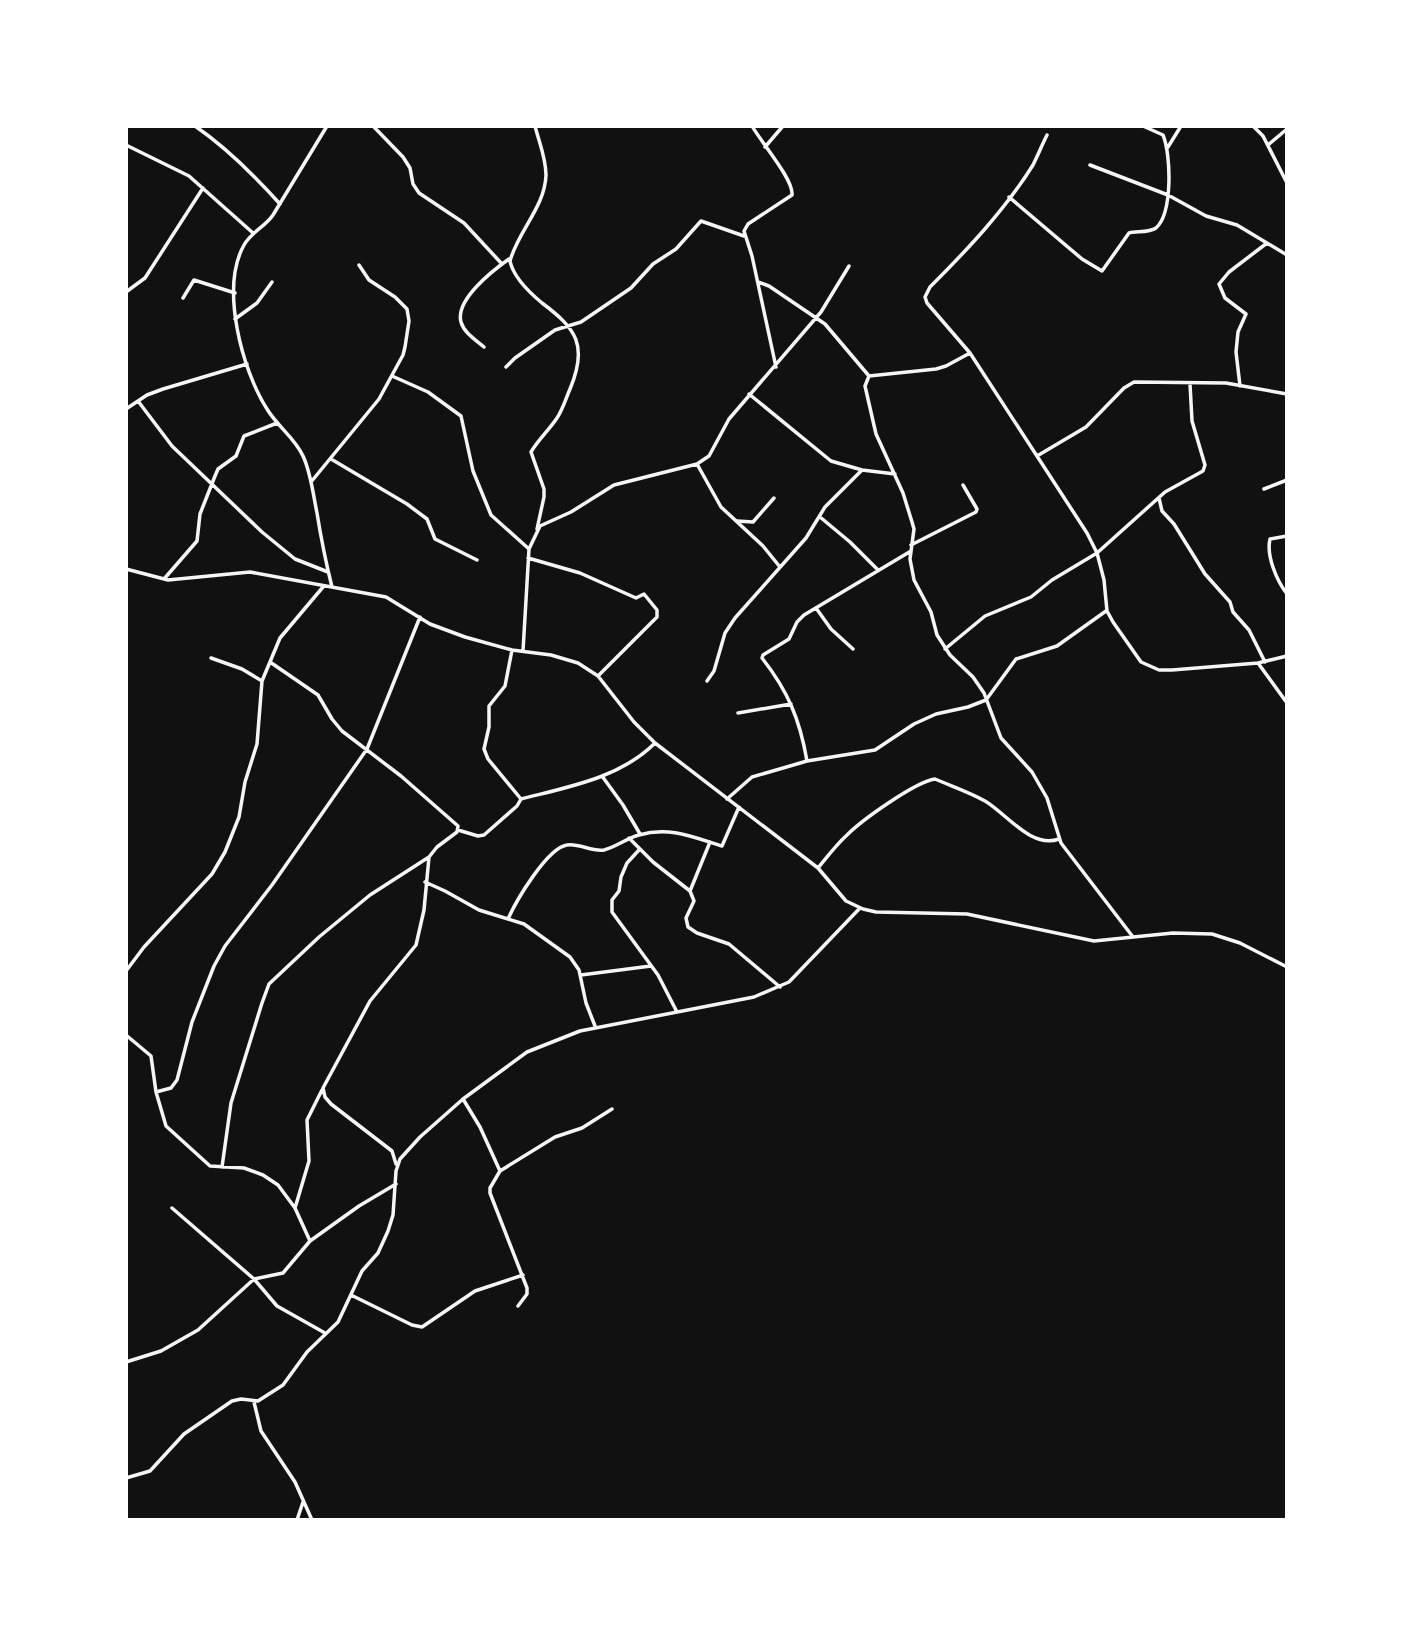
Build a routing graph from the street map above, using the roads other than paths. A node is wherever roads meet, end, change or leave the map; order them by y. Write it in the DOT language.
graph roads {
  1 [pos="195,126"];
  2 [pos="327,126"];
  3 [pos="373,126"];
  4 [pos="535,126"];
  5 [pos="752,126"];
  6 [pos="783,126"];
  7 [pos="1143,126"];
  8 [pos="1161,126"];
  9 [pos="1181,126"];
  10 [pos="1253,126"];
  11 [pos="1287,129"];
  12 [pos="1047,135"];
  13 [pos="1163,135"];
  14 [pos="126,145"];
  15 [pos="1268,145"];
  16 [pos="765,147"];
  17 [pos="1168,148"];
  18 [pos="1090,165"];
  19 [pos="1287,183"];
  20 [pos="203,187"];
  21 [pos="1168,195"];
  22 [pos="1009,197"];
  23 [pos="280,205"];
  24 [pos="253,233"];
  25 [pos="744,236"];
  26 [pos="1268,242"];
  27 [pos="1287,255"];
  28 [pos="510,258"];
  29 [pos="502,264"];
  30 [pos="359,265"];
  31 [pos="849,266"];
  32 [pos="272,282"];
  33 [pos="758,282"];
  34 [pos="126,292"];
  35 [pos="235,293"];
  36 [pos="183,298"];
  37 [pos="816,317"];
  38 [pos="235,319"];
  39 [pos="567,325"];
  40 [pos="484,347"];
  41 [pos="970,353"];
  42 [pos="247,364"];
  43 [pos="776,367"];
  44 [pos="506,368"];
  45 [pos="392,376"];
  46 [pos="869,376"];
  47 [pos="1190,384"];
  48 [pos="1240,386"];
  49 [pos="749,394"];
  50 [pos="1287,394"];
  51 [pos="138,401"];
  52 [pos="126,409"];
  53 [pos="277,423"];
  54 [pos="1037,456"];
  55 [pos="331,459"];
  56 [pos="697,464"];
  57 [pos="862,470"];
  58 [pos="895,474"];
  59 [pos="1287,480"];
  60 [pos="311,482"];
  61 [pos="212,484"];
  62 [pos="963,485"];
  63 [pos="1264,489"];
  64 [pos="774,498"];
  65 [pos="1159,498"];
  66 [pos="819,517"];
  67 [pos="735,521"];
  68 [pos="536,531"];
  69 [pos="1287,536"];
  70 [pos="911,545"];
  71 [pos="529,549"];
  72 [pos="911,551"];
  73 [pos="1097,553"];
  74 [pos="528,558"];
  75 [pos="477,560"];
  76 [pos="780,567"];
  77 [pos="126,569"];
  78 [pos="878,570"];
  79 [pos="328,572"];
  80 [pos="164,579"];
  81 [pos="323,587"];
  82 [pos="332,587"];
  83 [pos="1287,594"];
  84 [pos="816,608"];
  85 [pos="1107,611"];
  86 [pos="420,617"];
  87 [pos="853,649"];
  88 [pos="945,649"];
  89 [pos="512,650"];
  90 [pos="523,651"];
  91 [pos="1287,656"];
  92 [pos="211,658"];
  93 [pos="270,662"];
  94 [pos="1265,662"];
  95 [pos="1258,663"];
  96 [pos="598,676"];
  97 [pos="262,681"];
  98 [pos="707,681"];
  99 [pos="986,700"];
  100 [pos="1287,703"];
  101 [pos="791,704"];
  102 [pos="738,713"];
  103 [pos="655,743"];
  104 [pos="367,749"];
  105 [pos="807,761"];
  106 [pos="602,776"];
  107 [pos="521,799"];
  108 [pos="727,799"];
  109 [pos="739,807"];
  110 [pos="458,830"];
  111 [pos="640,834"];
  112 [pos="629,838"];
  113 [pos="1060,839"];
  114 [pos="710,842"];
  115 [pos="639,849"];
  116 [pos="429,857"];
  117 [pos="818,869"];
  118 [pos="425,882"];
  119 [pos="690,891"];
  120 [pos="860,908"];
  121 [pos="508,919"];
  122 [pos="1133,937"];
  123 [pos="651,966"];
  124 [pos="1287,967"];
  125 [pos="126,971"];
  126 [pos="581,975"];
  127 [pos="780,988"];
  128 [pos="677,1012"];
  129 [pos="595,1026"];
  130 [pos="126,1035"];
  131 [pos="323,1088"];
  132 [pos="156,1092"];
  133 [pos="463,1099"];
  134 [pos="612,1109"];
  135 [pos="392,1151"];
  136 [pos="404,1152"];
  137 [pos="222,1167"];
  138 [pos="396,1171"];
  139 [pos="500,1171"];
  140 [pos="396,1184"];
  141 [pos="172,1208"];
  142 [pos="295,1208"];
  143 [pos="310,1241"];
  144 [pos="524,1275"];
  145 [pos="254,1279"];
  146 [pos="351,1295"];
  147 [pos="518,1306"];
  148 [pos="325,1333"];
  149 [pos="126,1362"];
  150 [pos="254,1402"];
  151 [pos="126,1478"];
  152 [pos="304,1500"];
  153 [pos="297,1520"];
  154 [pos="312,1520"];
  1 -- 23 [label="street"];
  2 -- 23 [label="street"];
  3 -- 29 [label="street"];
  4 -- 28 [label="street"];
  5 -- 16 [label="street"];
  6 -- 16 [label="street"];
  7 -- 13 [label="street"];
  8 -- 13 [label="street"];
  9 -- 17 [label="street"];
  10 -- 15 [label="street"];
  11 -- 15 [label="street"];
  12 -- 22 [label="street"];
  13 -- 17 [label="street"];
  14 -- 20 [label="street"];
  15 -- 19 [label="street"];
  16 -- 25 [label="street"];
  17 -- 21 [label="street"];
  18 -- 21 [label="street"];
  20 -- 24 [label="street"];
  20 -- 34 [label="street"];
  21 -- 22 [label="street"];
  21 -- 26 [label="street"];
  22 -- 41 [label="street"];
  23 -- 24 [label="street"];
  24 -- 35 [label="street"];
  25 -- 33 [label="street"];
  25 -- 39 [label="street"];
  26 -- 27 [label="street"];
  26 -- 48 [label="street"];
  28 -- 29 [label="street"];
  28 -- 39 [label="street"];
  29 -- 40 [label="street"];
  30 -- 45 [label="street"];
  31 -- 37 [label="street"];
  32 -- 38 [label="street"];
  33 -- 37 [label="street"];
  33 -- 43 [label="street"];
  35 -- 36 [label="street"];
  35 -- 38 [label="street"];
  37 -- 43 [label="street"];
  37 -- 46 [label="street"];
  38 -- 42 [label="street"];
  39 -- 44 [label="street"];
  39 -- 68 [label="street"];
  41 -- 46 [label="street"];
  41 -- 54 [label="street"];
  42 -- 51 [label="street"];
  42 -- 53 [label="street"];
  43 -- 49 [label="street"];
  45 -- 55 [label="street"];
  45 -- 71 [label="street"];
  46 -- 58 [label="street"];
  47 -- 48 [label="street"];
  47 -- 54 [label="street"];
  47 -- 65 [label="street"];
  48 -- 50 [label="street"];
  49 -- 56 [label="street"];
  49 -- 57 [label="street"];
  51 -- 52 [label="street"];
  51 -- 61 [label="street"];
  53 -- 60 [label="street"];
  53 -- 61 [label="street"];
  54 -- 73 [label="street"];
  55 -- 60 [label="street"];
  55 -- 75 [label="street"];
  56 -- 67 [label="street"];
  56 -- 68 [label="street"];
  57 -- 58 [label="street"];
  57 -- 66 [label="street"];
  58 -- 70 [label="street"];
  59 -- 63 [label="street"];
  60 -- 79 [label="street"];
  61 -- 79 [label="street"];
  61 -- 80 [label="street"];
  62 -- 70 [label="street"];
  64 -- 67 [label="street"];
  65 -- 73 [label="street"];
  65 -- 94 [label="street"];
  66 -- 76 [label="street"];
  66 -- 78 [label="street"];
  67 -- 76 [label="street"];
  68 -- 71 [label="street"];
  69 -- 83 [label="street"];
  70 -- 72 [label="street"];
  71 -- 74 [label="street"];
  72 -- 78 [label="street"];
  72 -- 88 [label="street"];
  73 -- 85 [label="street"];
  73 -- 88 [label="street"];
  74 -- 90 [label="street"];
  74 -- 96 [label="street"];
  76 -- 98 [label="street"];
  77 -- 80 [label="street"];
  78 -- 84 [label="street"];
  79 -- 82 [label="street"];
  80 -- 81 [label="street"];
  81 -- 82 [label="street"];
  81 -- 93 [label="street"];
  82 -- 86 [label="street"];
  84 -- 87 [label="street"];
  84 -- 101 [label="street"];
  85 -- 95 [label="street"];
  85 -- 99 [label="street"];
  86 -- 89 [label="street"];
  86 -- 104 [label="street"];
  88 -- 99 [label="street"];
  89 -- 90 [label="street"];
  89 -- 107 [label="street"];
  90 -- 96 [label="street"];
  91 -- 94 [label="street"];
  92 -- 97 [label="street"];
  93 -- 97 [label="street"];
  93 -- 104 [label="street"];
  94 -- 95 [label="street"];
  95 -- 100 [label="street"];
  96 -- 103 [label="street"];
  97 -- 125 [label="street"];
  99 -- 105 [label="street"];
  99 -- 113 [label="street"];
  101 -- 102 [label="street"];
  101 -- 105 [label="street"];
  103 -- 106 [label="street"];
  103 -- 108 [label="street"];
  104 -- 110 [label="street"];
  104 -- 132 [label="street"];
  105 -- 108 [label="street"];
  106 -- 107 [label="street"];
  106 -- 111 [label="street"];
  107 -- 110 [label="street"];
  108 -- 109 [label="street"];
  109 -- 114 [label="street"];
  109 -- 117 [label="street"];
  110 -- 116 [label="street"];
  111 -- 112 [label="street"];
  111 -- 114 [label="street"];
  112 -- 115 [label="street"];
  112 -- 121 [label="street"];
  113 -- 117 [label="street"];
  113 -- 122 [label="street"];
  114 -- 119 [label="street"];
  115 -- 119 [label="street"];
  115 -- 123 [label="street"];
  116 -- 118 [label="street"];
  116 -- 137 [label="street"];
  117 -- 120 [label="street"];
  118 -- 121 [label="street"];
  118 -- 131 [label="street"];
  119 -- 127 [label="street"];
  120 -- 122 [label="street"];
  120 -- 127 [label="street"];
  121 -- 126 [label="street"];
  122 -- 124 [label="street"];
  123 -- 126 [label="street"];
  123 -- 128 [label="street"];
  126 -- 129 [label="street"];
  127 -- 128 [label="street"];
  128 -- 129 [label="street"];
  129 -- 133 [label="street"];
  130 -- 132 [label="street"];
  131 -- 135 [label="street"];
  131 -- 142 [label="street"];
  132 -- 137 [label="street"];
  133 -- 136 [label="street"];
  133 -- 139 [label="street"];
  134 -- 139 [label="street"];
  135 -- 136 [label="street"];
  135 -- 138 [label="street"];
  136 -- 138 [label="street"];
  137 -- 142 [label="street"];
  138 -- 140 [label="street"];
  139 -- 144 [label="street"];
  140 -- 143 [label="street"];
  140 -- 146 [label="street"];
  141 -- 145 [label="street"];
  142 -- 143 [label="street"];
  143 -- 145 [label="street"];
  144 -- 146 [label="street"];
  144 -- 147 [label="street"];
  145 -- 148 [label="street"];
  145 -- 149 [label="street"];
  146 -- 148 [label="street"];
  148 -- 150 [label="street"];
  150 -- 151 [label="street"];
  150 -- 152 [label="street"];
  152 -- 153 [label="street"];
  152 -- 154 [label="street"];
}
